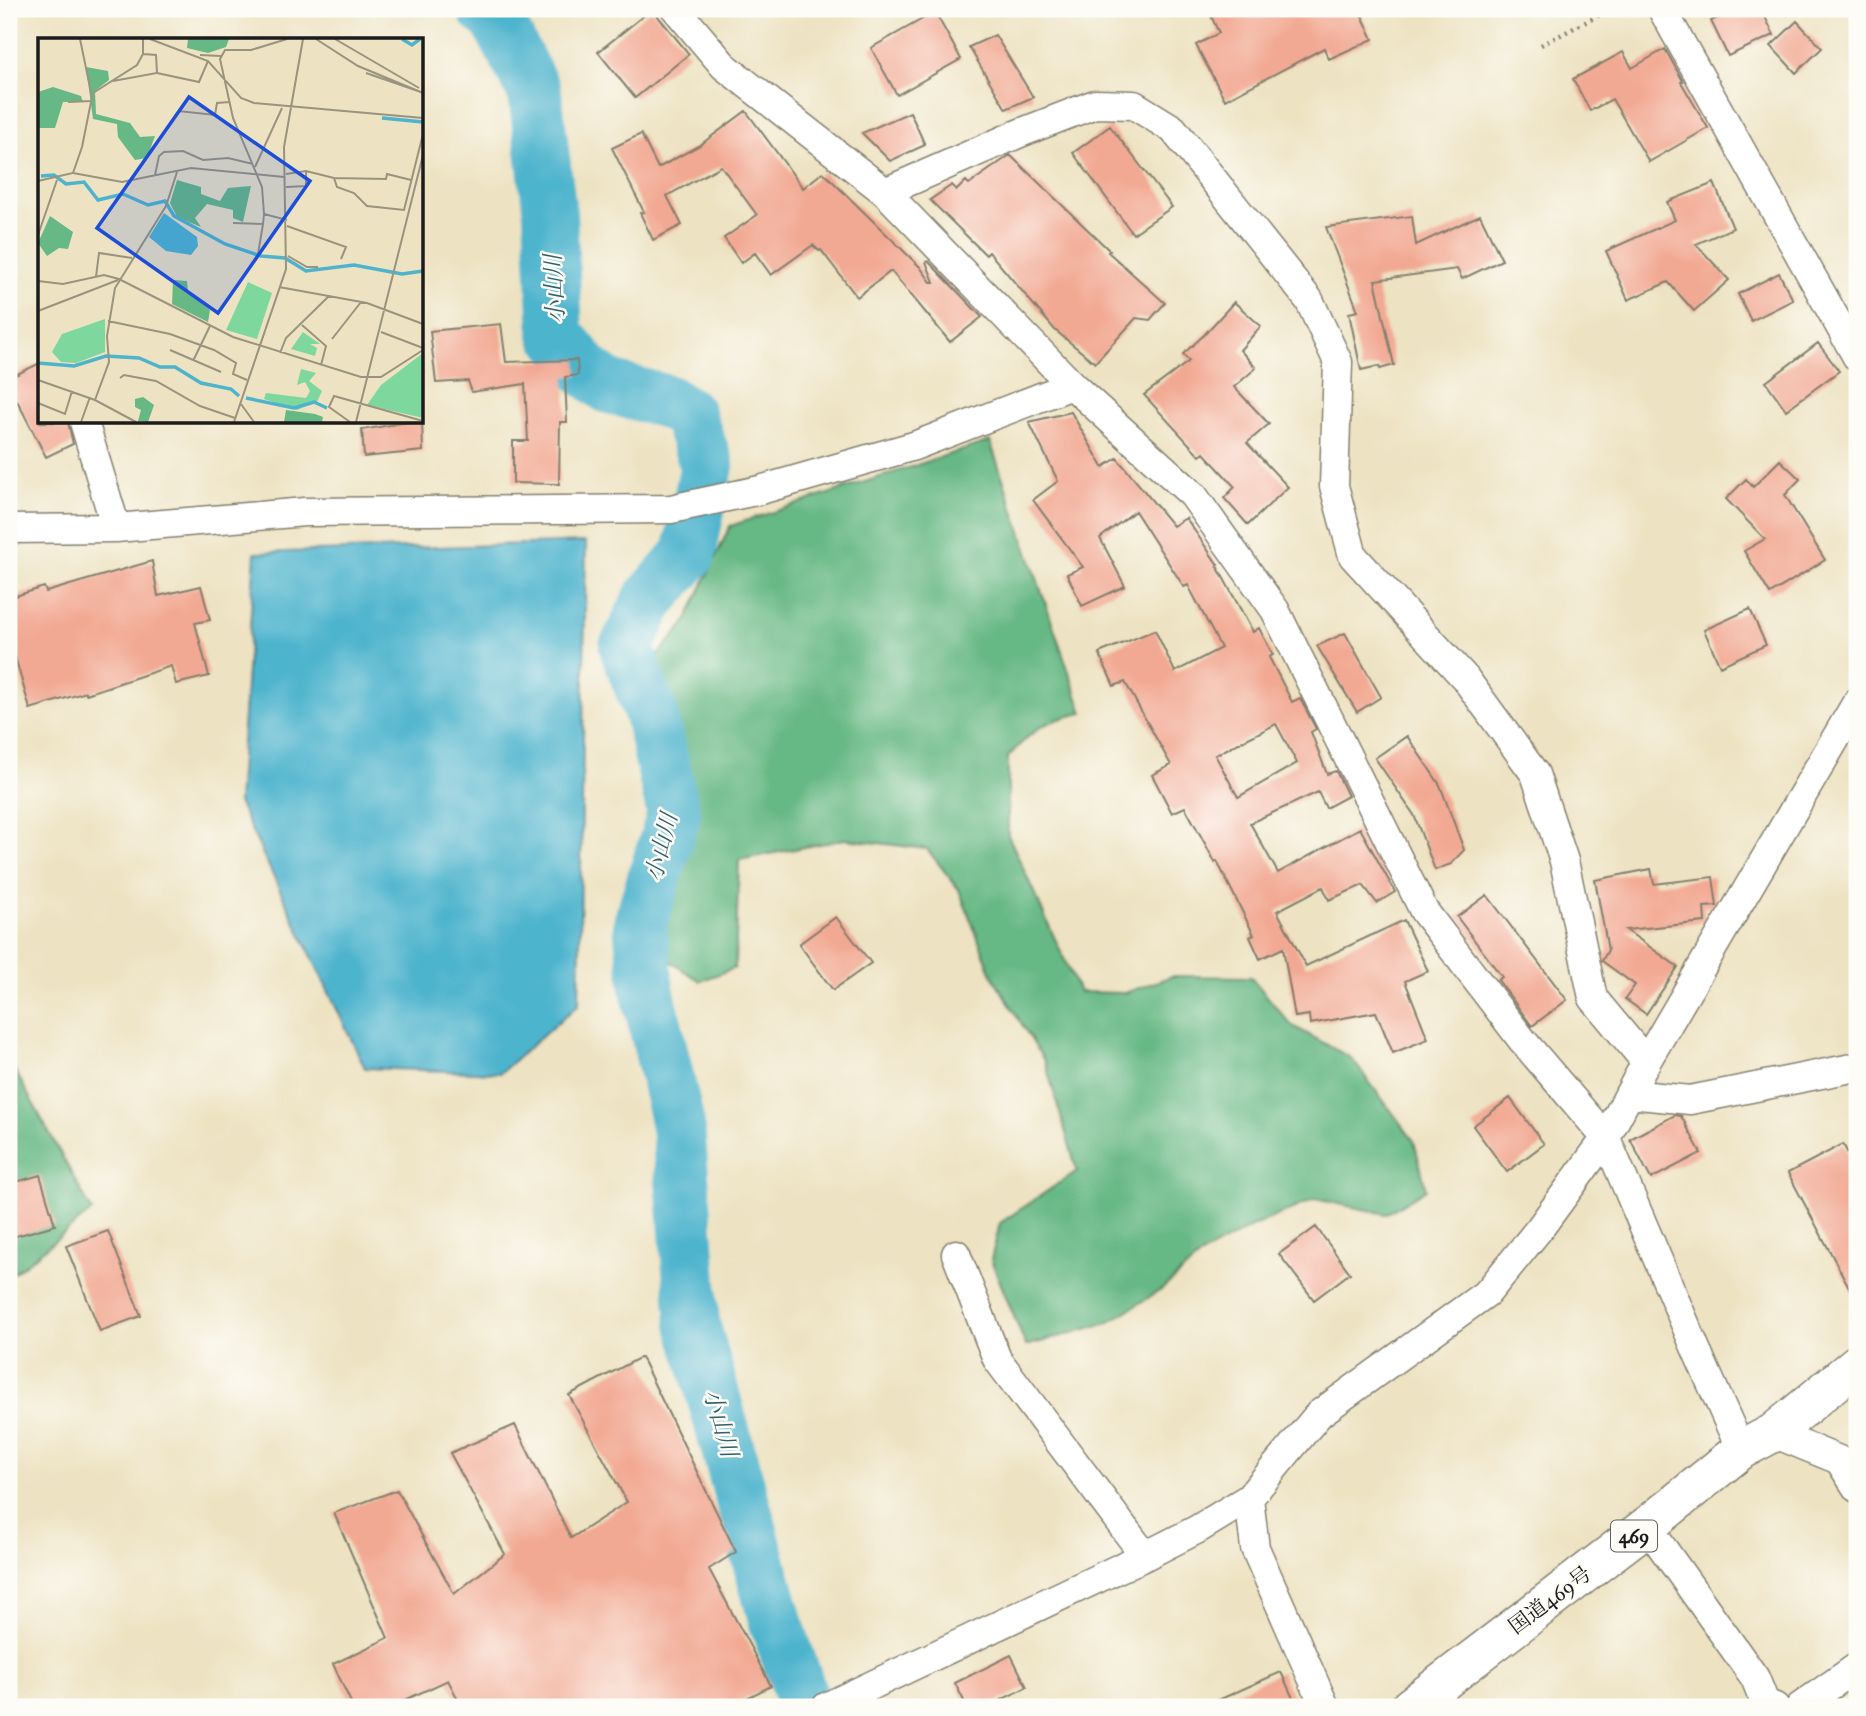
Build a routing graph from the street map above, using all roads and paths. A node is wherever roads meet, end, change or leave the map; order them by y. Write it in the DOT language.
graph roads {
  1 [pos="676,9"];
  2 [pos="1611,9"];
  3 [pos="1662,9"];
  4 [pos="1541,45"];
  5 [pos="885,192"];
  6 [pos="1857,357"];
  7 [pos="1072,386"];
  8 [pos="85,424"];
  9 [pos="116,528"];
  10 [pos="9,529"];
  11 [pos="1857,702"];
  12 [pos="1646,1062"];
  13 [pos="1857,1067"];
  14 [pos="1629,1094"];
  15 [pos="1606,1138"];
  16 [pos="956,1254"];
  17 [pos="1857,1364"];
  18 [pos="1757,1441"];
  19 [pos="1857,1488"];
  20 [pos="1249,1498"];
  21 [pos="1647,1526"];
  22 [pos="1145,1556"];
  23 [pos="1857,1667"];
  24 [pos="826,1707"];
  25 [pos="1325,1707"];
  26 [pos="1410,1707"];
  27 [pos="1775,1707"];
  28 [pos="1800,1707"];
  1 -- 5 [label="street"];
  2 -- 4 [label="path"];
  3 -- 6 [label="street"];
  5 -- 7 [label="street"];
  5 -- 12 [label="street"];
  7 -- 9 [label="street"];
  7 -- 15 [label="street"];
  8 -- 9 [label="street"];
  9 -- 10 [label="street"];
  11 -- 12 [label="street"];
  12 -- 14 [label="street"];
  13 -- 14 [label="street"];
  14 -- 15 [label="street"];
  15 -- 18 [label="street"];
  15 -- 20 [label="street"];
  16 -- 22 [label="street"];
  17 -- 18 [label="highway, 国道469号 / 469"];
  18 -- 19 [label="street"];
  18 -- 21 [label="highway, 国道469号 / 469"];
  20 -- 22 [label="street"];
  20 -- 25 [label="street"];
  21 -- 26 [label="highway, 国道469号 / 469"];
  21 -- 27 [label="street"];
  22 -- 24 [label="street"];
  23 -- 28 [label="street"];
}
